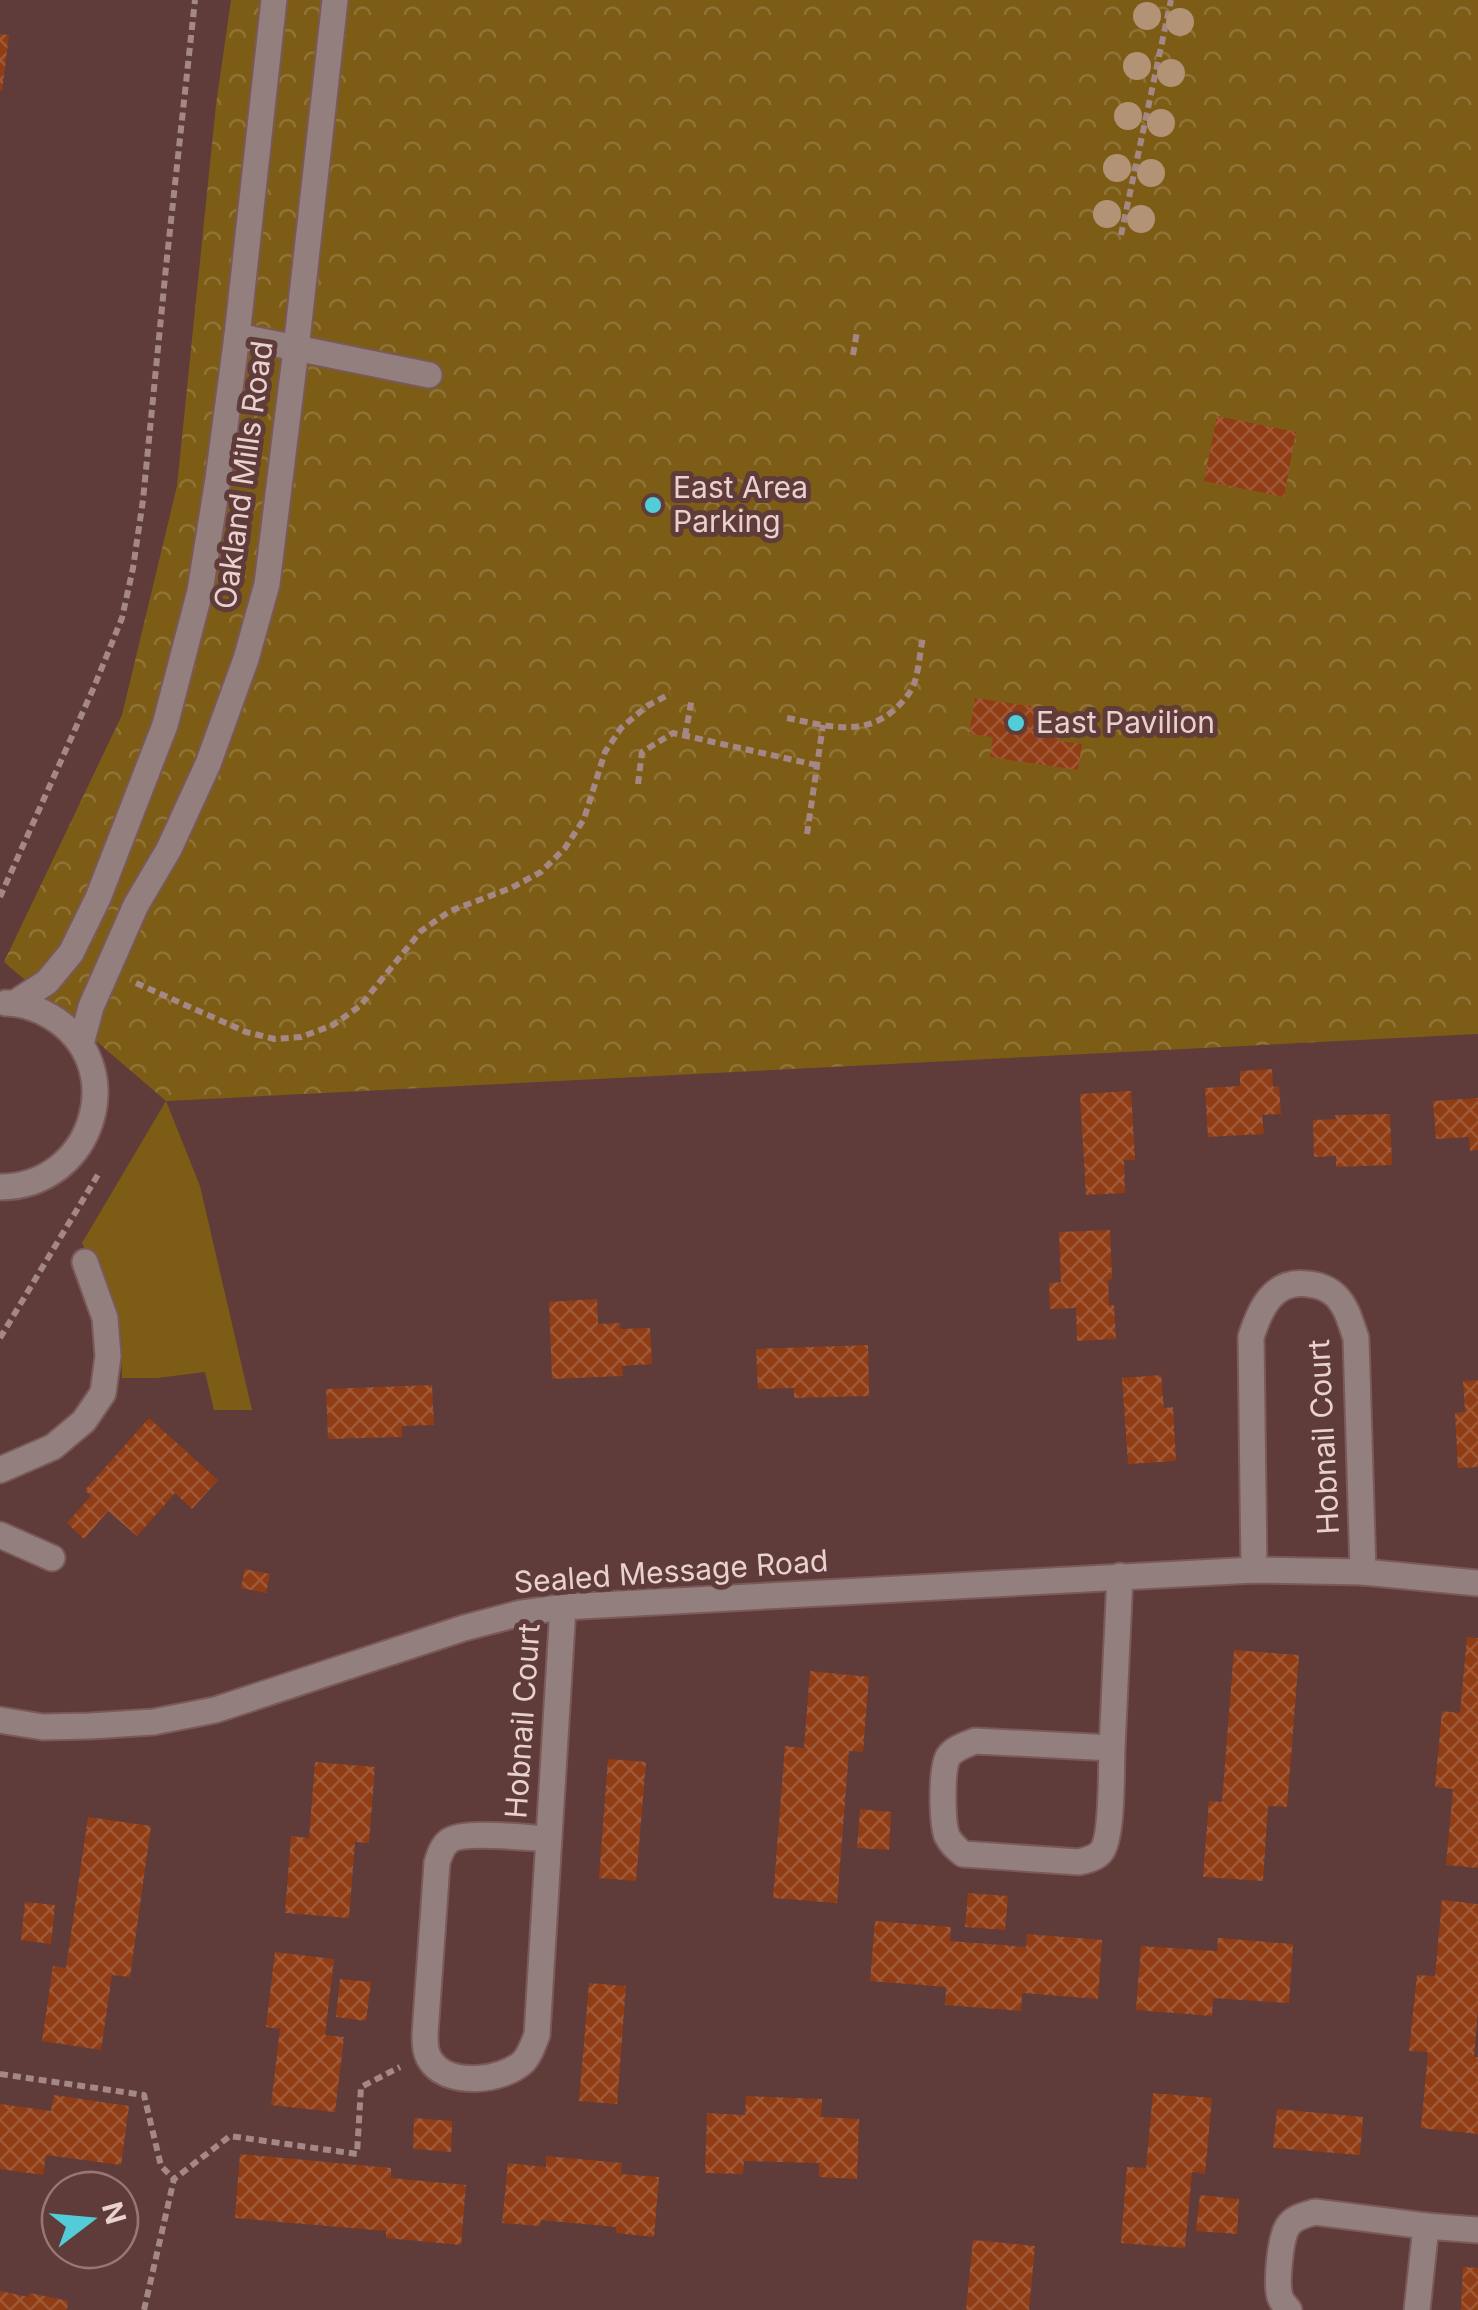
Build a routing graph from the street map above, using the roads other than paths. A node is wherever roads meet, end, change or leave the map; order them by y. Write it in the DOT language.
graph roads {
  1 [pos="274,0"];
  2 [pos="334,0"];
  3 [pos="236,336"];
  4 [pos="296,349"];
  5 [pos="430,376"];
  6 [pos="7,1003"];
  7 [pos="81,1044"];
  8 [pos="0,1186"];
  9 [pos="85,1262"];
  10 [pos="0,1470"];
  11 [pos="0,1534"];
  12 [pos="52,1558"];
  13 [pos="1254,1570"];
  14 [pos="1363,1572"];
  15 [pos="1120,1576"];
  16 [pos="1478,1583"];
  17 [pos="563,1608"];
  18 [pos="0,1720"];
  19 [pos="1112,1748"];
  20 [pos="549,1839"];
  21 [pos="1426,2226"];
  22 [pos="1478,2230"];
  23 [pos="1289,2310"];
  24 [pos="1417,2310"];
  1 -- 3 [label="street, Oakland Mills Road"];
  2 -- 4 [label="street, Oakland Mills Road"];
  3 -- 4 [label="street"];
  3 -- 6 [label="street, Oakland Mills Road"];
  4 -- 5 [label="street"];
  4 -- 7 [label="street, Oakland Mills Road"];
  6 -- 7 [label="street"];
  7 -- 8 [label="street"];
  9 -- 10 [label="street"];
  11 -- 12 [label="street"];
  13 -- 14 [label="street, Sealed Message Road"];
  13 -- 14 [label="street, Hobnail Court"];
  13 -- 15 [label="street, Sealed Message Road"];
  14 -- 16 [label="street, Sealed Message Road"];
  15 -- 17 [label="street, Sealed Message Road"];
  15 -- 19 [label="street"];
  17 -- 18 [label="street, Sealed Message Road"];
  17 -- 20 [label="street, Hobnail Court"];
  19 -- 19 [label="street"];
  20 -- 20 [label="street, Hobnail Court"];
  21 -- 22 [label="street"];
  21 -- 23 [label="street"];
  21 -- 24 [label="street"];
}
